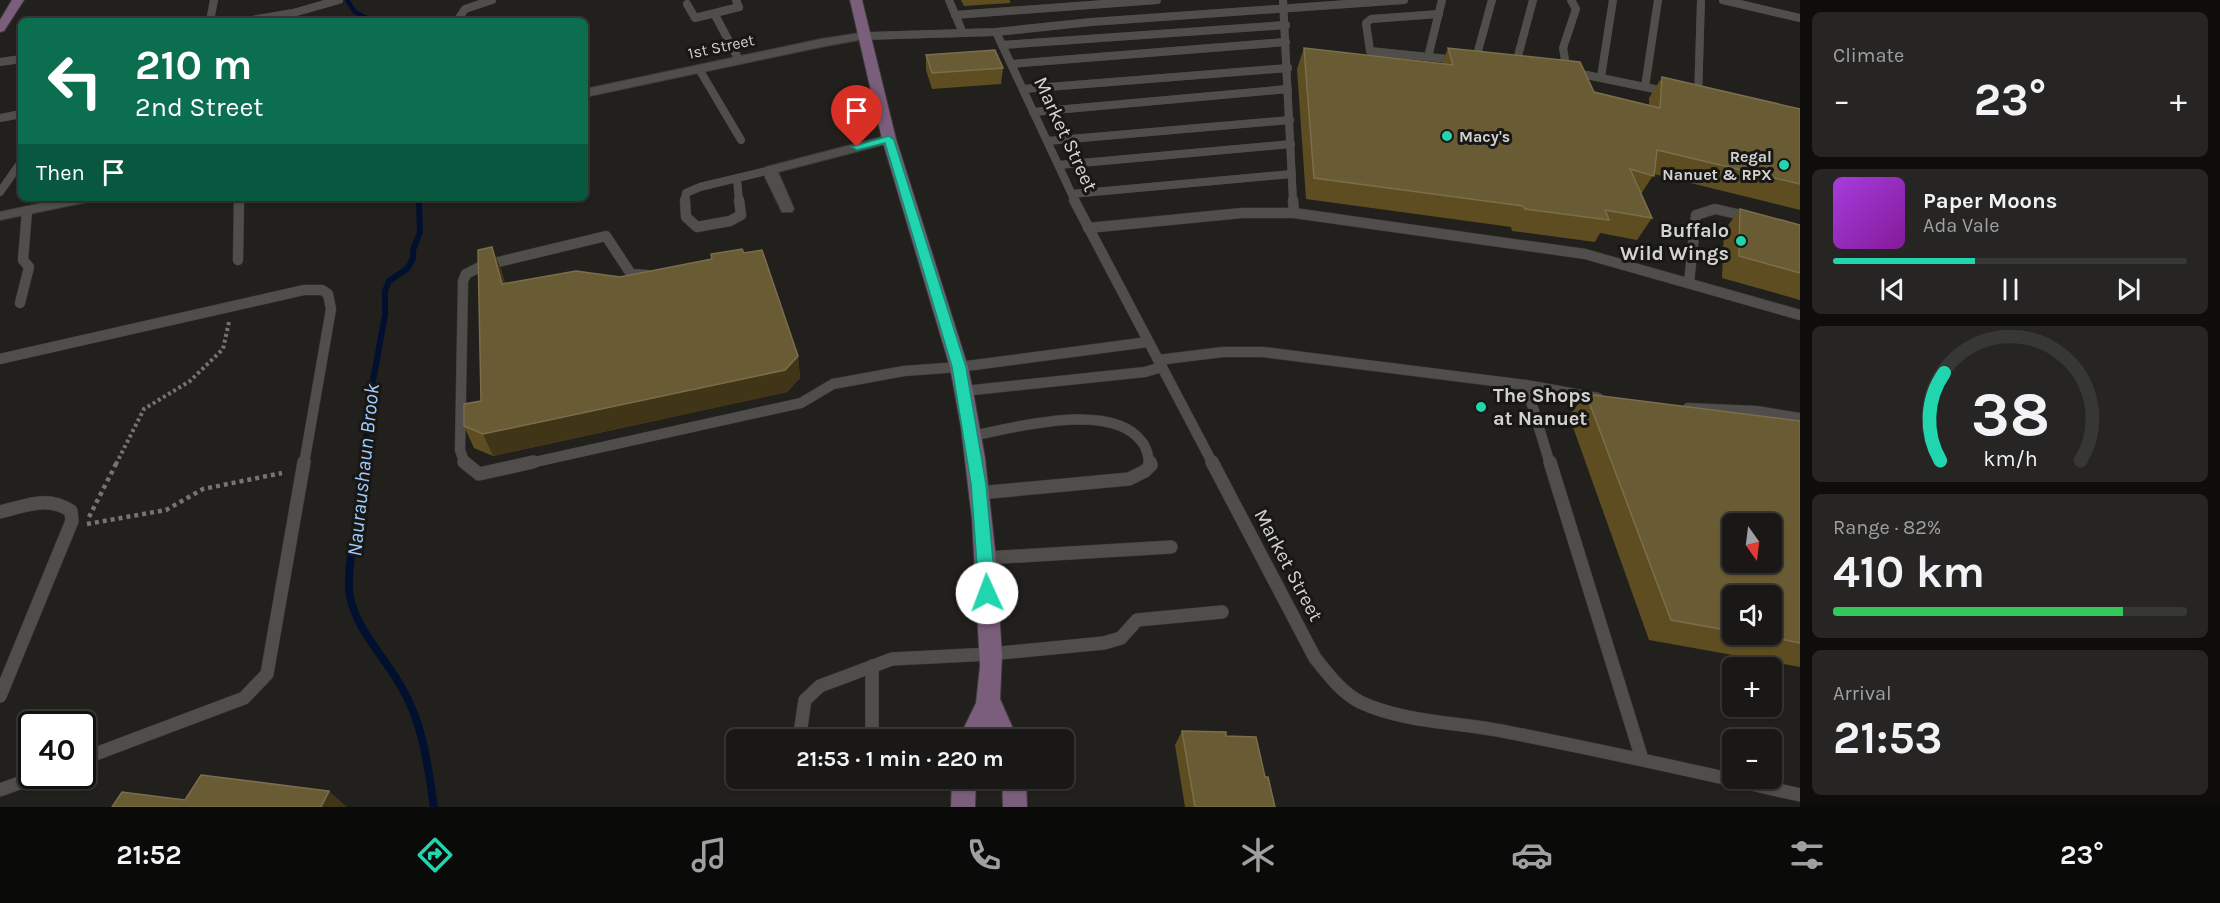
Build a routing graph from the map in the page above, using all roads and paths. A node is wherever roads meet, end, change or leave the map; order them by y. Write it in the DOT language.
graph roads {
  1 [pos="18,0"];
  2 [pos="492,0"];
  3 [pos="736,0"];
  4 [pos="856,0"];
  5 [pos="949,0"];
  6 [pos="1157,0"];
  7 [pos="1404,0"];
  8 [pos="1442,0"];
  9 [pos="1492,0"];
  10 [pos="1533,0"];
  11 [pos="1571,0"];
  12 [pos="1613,0"];
  13 [pos="1658,0"];
  14 [pos="1701,0"];
  15 [pos="1724,0"];
  16 [pos="214,1"];
  17 [pos="338,1"];
  18 [pos="687,4"];
  19 [pos="1284,4"];
  20 [pos="1440,14"];
  21 [pos="715,15"];
  22 [pos="955,15"];
  23 [pos="4,16"];
  24 [pos="211,18"];
  25 [pos="264,18"];
  26 [pos="459,18"];
  27 [pos="1800,18"];
  28 [pos="1286,25"];
  29 [pos="0,29"];
  30 [pos="962,32"];
  31 [pos="996,32"];
  32 [pos="866,36"];
  33 [pos="1286,42"];
  34 [pos="1002,45"];
  35 [pos="1428,57"];
  36 [pos="18,59"];
  37 [pos="739,60"];
  38 [pos="0,62"];
  39 [pos="1475,62"];
  40 [pos="1485,63"];
  41 [pos="1011,64"];
  42 [pos="1505,65"];
  43 [pos="1515,67"];
  44 [pos="1288,68"];
  45 [pos="1524,68"];
  46 [pos="699,69"];
  47 [pos="1556,71"];
  48 [pos="1567,72"];
  49 [pos="1601,77"];
  50 [pos="1645,87"];
  51 [pos="1288,89"];
  52 [pos="1023,90"];
  53 [pos="588,92"];
  54 [pos="1677,94"];
  55 [pos="1687,96"];
  56 [pos="1698,99"];
  57 [pos="1707,101"];
  58 [pos="1034,112"];
  59 [pos="18,115"];
  60 [pos="0,118"];
  61 [pos="1290,120"];
  62 [pos="741,140"];
  63 [pos="889,140"];
  64 [pos="1047,141"];
  65 [pos="1291,144"];
  66 [pos="1059,165"];
  67 [pos="18,166"];
  68 [pos="771,170"];
  69 [pos="1292,174"];
  70 [pos="737,179"];
  71 [pos="0,192"];
  72 [pos="1072,194"];
  73 [pos="73,201"];
  74 [pos="239,201"];
  75 [pos="787,209"];
  76 [pos="27,211"];
  77 [pos="1294,213"];
  78 [pos="0,216"];
  79 [pos="1755,219"];
  80 [pos="1088,228"];
  81 [pos="238,260"];
  82 [pos="653,276"];
  83 [pos="1689,283"];
  84 [pos="21,303"];
  85 [pos="1800,315"];
  86 [pos="229,318"];
  87 [pos="1148,342"];
  88 [pos="0,359"];
  89 [pos="1160,363"];
  90 [pos="959,367"];
  91 [pos="1526,385"];
  92 [pos="964,391"];
  93 [pos="1612,401"];
  94 [pos="1678,407"];
  95 [pos="1800,418"];
  96 [pos="971,435"];
  97 [pos="282,473"];
  98 [pos="980,493"];
  99 [pos="0,512"];
  100 [pos="89,516"];
  101 [pos="87,524"];
  102 [pos="1171,546"];
  103 [pos="986,558"];
  104 [pos="1222,612"];
  105 [pos="990,654"];
  106 [pos="873,666"];
  107 [pos="0,696"];
  108 [pos="989,699"];
  109 [pos="801,729"];
  110 [pos="872,729"];
  111 [pos="975,729"];
  112 [pos="1001,729"];
  113 [pos="96,754"];
  114 [pos="1642,759"];
  115 [pos="18,784"];
  116 [pos="964,789"];
  117 [pos="1014,789"];
  118 [pos="0,790"];
  119 [pos="1800,795"];
  120 [pos="963,807"];
  121 [pos="1015,807"];
  1 -- 23 [label="street"];
  2 -- 26 [label="lane"];
  3 -- 21 [label="lane"];
  4 -- 32 [label="street"];
  5 -- 22 [label="lane"];
  6 -- 22 [label="lane"];
  7 -- 19 [label="lane"];
  8 -- 20 [label="lane"];
  9 -- 39 [label="lane"];
  10 -- 43 [label="lane"];
  11 -- 48 [label="lane"];
  12 -- 49 [label="lane"];
  13 -- 50 [label="lane"];
  14 -- 56 [label="lane"];
  15 -- 27 [label="lane"];
  16 -- 24 [label="lane"];
  17 -- 25 [label="lane"];
  18 -- 21 [label="lane"];
  19 -- 28 [label="lane"];
  19 -- 31 [label="lane"];
  20 -- 35 [label="lane"];
  20 -- 35 [label="lane"];
  21 -- 37 [label="lane"];
  22 -- 30 [label="lane"];
  23 -- 29 [label="street"];
  28 -- 33 [label="lane"];
  28 -- 34 [label="lane"];
  30 -- 31 [label="lane"];
  30 -- 32 [label="lane"];
  31 -- 34 [label="lane, Market Street"];
  32 -- 37 [label="street, 1st Street"];
  32 -- 63 [label="street"];
  33 -- 41 [label="lane"];
  33 -- 44 [label="lane"];
  34 -- 41 [label="lane, Market Street"];
  35 -- 39 [label="lane"];
  36 -- 38 [label="lane"];
  37 -- 46 [label="street, 1st Street"];
  39 -- 40 [label="lane"];
  41 -- 52 [label="lane, Market Street"];
  42 -- 43 [label="lane"];
  43 -- 45 [label="lane"];
  44 -- 51 [label="lane"];
  44 -- 52 [label="lane"];
  46 -- 53 [label="street, 1st Street"];
  46 -- 62 [label="lane"];
  47 -- 48 [label="lane"];
  48 -- 49 [label="lane"];
  49 -- 50 [label="lane"];
  50 -- 54 [label="lane"];
  51 -- 58 [label="lane"];
  51 -- 61 [label="lane"];
  52 -- 58 [label="lane, Market Street"];
  55 -- 56 [label="lane"];
  56 -- 57 [label="lane"];
  58 -- 64 [label="lane, Market Street"];
  59 -- 60 [label="lane"];
  61 -- 64 [label="lane"];
  61 -- 65 [label="lane"];
  63 -- 68 [label="street"];
  63 -- 90 [label="street"];
  64 -- 66 [label="lane, Market Street"];
  65 -- 66 [label="lane"];
  65 -- 69 [label="lane"];
  66 -- 72 [label="lane, Market Street"];
  67 -- 71 [label="lane"];
  68 -- 70 [label="lane"];
  68 -- 75 [label="street"];
  69 -- 72 [label="lane"];
  69 -- 77 [label="lane"];
  70 -- 70 [label="lane"];
  72 -- 80 [label="lane, Market Street"];
  73 -- 76 [label="street"];
  74 -- 81 [label="lane"];
  76 -- 78 [label="street"];
  76 -- 84 [label="lane"];
  77 -- 80 [label="lane"];
  77 -- 83 [label="lane"];
  79 -- 83 [label="lane"];
  80 -- 87 [label="lane, Market Street"];
  82 -- 90 [label="lane"];
  83 -- 85 [label="lane"];
  86 -- 100 [label="path"];
  87 -- 89 [label="lane, Market Street"];
  87 -- 90 [label="lane"];
  88 -- 113 [label="lane"];
  89 -- 91 [label="lane"];
  89 -- 92 [label="lane"];
  89 -- 114 [label="lane, Market Street"];
  90 -- 92 [label="street"];
  91 -- 93 [label="lane"];
  91 -- 114 [label="lane"];
  92 -- 96 [label="street"];
  94 -- 95 [label="lane"];
  96 -- 98 [label="street"];
  96 -- 98 [label="lane"];
  97 -- 101 [label="path"];
  98 -- 103 [label="street"];
  99 -- 107 [label="lane"];
  102 -- 103 [label="lane"];
  103 -- 105 [label="street"];
  104 -- 105 [label="lane"];
  105 -- 106 [label="lane"];
  105 -- 108 [label="street"];
  106 -- 109 [label="lane"];
  106 -- 110 [label="lane"];
  108 -- 111 [label="street"];
  108 -- 112 [label="street"];
  114 -- 119 [label="lane, Market Street"];
  115 -- 118 [label="lane"];
  116 -- 120 [label="street"];
  117 -- 121 [label="street"];
}
